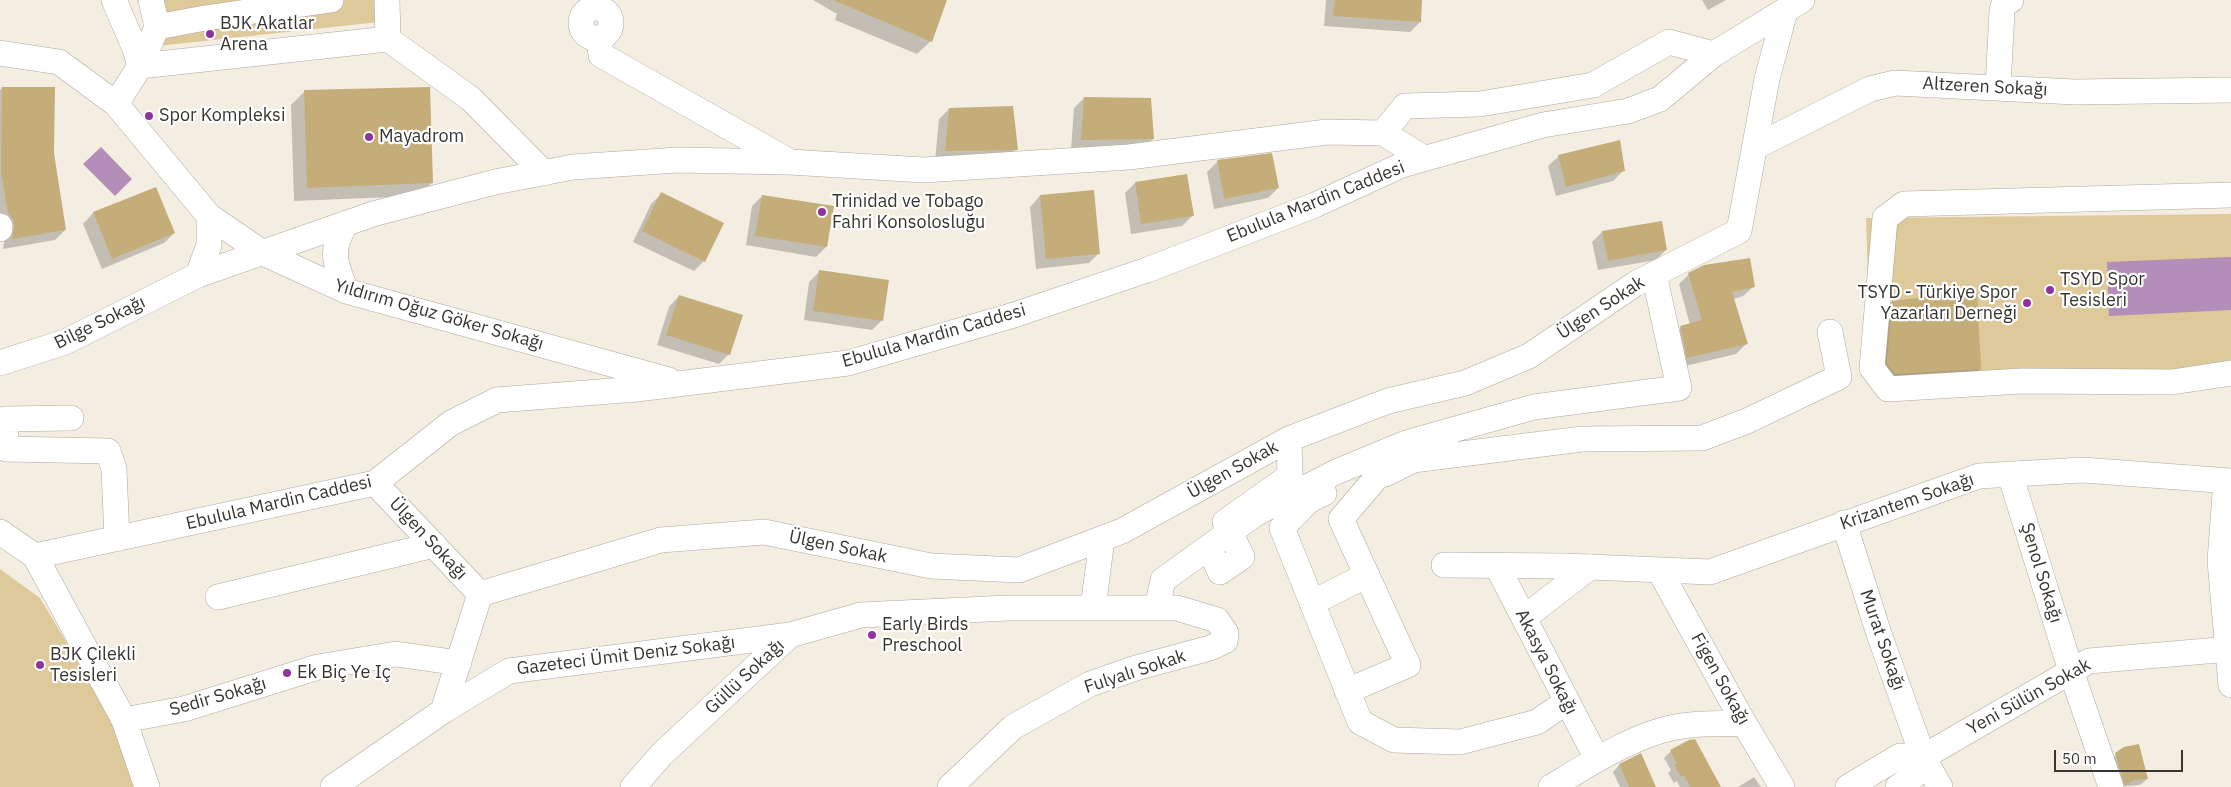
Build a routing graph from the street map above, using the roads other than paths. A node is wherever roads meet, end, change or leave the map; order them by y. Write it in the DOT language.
graph roads {
  1 [pos="114,0"];
  2 [pos="151,0"];
  3 [pos="332,0"];
  4 [pos="387,0"];
  5 [pos="2011,0"];
  6 [pos="600,4"];
  7 [pos="1794,6"];
  8 [pos="204,9"];
  9 [pos="157,27"];
  10 [pos="388,39"];
  11 [pos="0,53"];
  12 [pos="1714,54"];
  13 [pos="140,66"];
  14 [pos="1998,88"];
  15 [pos="2231,90"];
  16 [pos="116,104"];
  17 [pos="1383,133"];
  18 [pos="1755,148"];
  19 [pos="1424,158"];
  20 [pos="789,162"];
  21 [pos="544,173"];
  22 [pos="2231,195"];
  23 [pos="209,216"];
  24 [pos="346,223"];
  25 [pos="263,253"];
  26 [pos="1654,274"];
  27 [pos="198,275"];
  28 [pos="346,291"];
  29 [pos="1830,332"];
  30 [pos="0,363"];
  31 [pos="2231,373"];
  32 [pos="681,383"];
  33 [pos="71,418"];
  34 [pos="1289,439"];
  35 [pos="1398,452"];
  36 [pos="1451,457"];
  37 [pos="2010,474"];
  38 [pos="1374,480"];
  39 [pos="2228,481"];
  40 [pos="375,483"];
  41 [pos="1844,523"];
  42 [pos="0,532"];
  43 [pos="1231,532"];
  44 [pos="117,539"];
  45 [pos="1102,539"];
  46 [pos="434,545"];
  47 [pos="35,556"];
  48 [pos="1444,565"];
  49 [pos="1497,566"];
  50 [pos="1590,567"];
  51 [pos="1659,570"];
  52 [pos="1367,575"];
  53 [pos="480,594"];
  54 [pos="218,597"];
  55 [pos="1312,603"];
  56 [pos="1093,608"];
  57 [pos="1167,608"];
  58 [pos="1524,618"];
  59 [pos="790,635"];
  60 [pos="2229,649"];
  61 [pos="459,663"];
  62 [pos="2071,671"];
  63 [pos="2231,685"];
  64 [pos="1347,690"];
  65 [pos="1566,702"];
  66 [pos="443,711"];
  67 [pos="124,720"];
  68 [pos="1744,723"];
  69 [pos="1923,757"];
  70 [pos="1597,759"];
  71 [pos="147,787"];
  72 [pos="333,787"];
  73 [pos="633,787"];
  74 [pos="950,787"];
  75 [pos="1551,787"];
  76 [pos="1782,787"];
  77 [pos="1848,787"];
  78 [pos="1898,787"];
  79 [pos="1940,787"];
  80 [pos="2111,787"];
  1 -- 13 [label="street"];
  2 -- 9 [label="street"];
  3 -- 8 [label="street"];
  4 -- 10 [label="street"];
  5 -- 14 [label="street"];
  6 -- 20 [label="street"];
  7 -- 12 [label="street, Ebulula Mardin Caddesi"];
  7 -- 18 [label="street, Ülgen Sokak"];
  8 -- 9 [label="street"];
  9 -- 13 [label="street"];
  10 -- 13 [label="street"];
  10 -- 21 [label="street"];
  11 -- 16 [label="street, Yıldırım Oğuz Göker Sokağı"];
  12 -- 17 [label="street"];
  12 -- 19 [label="street, Ebulula Mardin Caddesi"];
  13 -- 16 [label="street"];
  14 -- 15 [label="street, Altzeren Sokağı"];
  14 -- 18 [label="street, Altzeren Sokağı"];
  16 -- 23 [label="street, Yıldırım Oğuz Göker Sokağı"];
  17 -- 19 [label="street"];
  17 -- 20 [label="street, Bilge Sokağı"];
  18 -- 26 [label="street, Ülgen Sokak"];
  19 -- 32 [label="street, Ebulula Mardin Caddesi"];
  20 -- 21 [label="street, Bilge Sokağı"];
  21 -- 24 [label="street, Bilge Sokağı"];
  22 -- 31 [label="street"];
  23 -- 25 [label="street, Yıldırım Oğuz Göker Sokağı"];
  23 -- 27 [label="street"];
  24 -- 25 [label="street, Bilge Sokağı"];
  24 -- 28 [label="street"];
  25 -- 27 [label="street, Bilge Sokağı"];
  25 -- 28 [label="street, Yıldırım Oğuz Göker Sokağı"];
  26 -- 34 [label="street, Ülgen Sokak"];
  26 -- 35 [label="street"];
  27 -- 30 [label="street, Bilge Sokağı"];
  28 -- 32 [label="street, Yıldırım Oğuz Göker Sokağı"];
  29 -- 36 [label="street"];
  32 -- 40 [label="street, Ebulula Mardin Caddesi"];
  33 -- 44 [label="street"];
  34 -- 43 [label="street"];
  34 -- 45 [label="street, Ülgen Sokak"];
  35 -- 36 [label="street"];
  35 -- 38 [label="street"];
  35 -- 43 [label="street"];
  35 -- 55 [label="street"];
  36 -- 38 [label="street"];
  37 -- 39 [label="street, Krizantem Sokağı"];
  37 -- 41 [label="street, Krizantem Sokağı"];
  37 -- 62 [label="street, Şenol Sokağı"];
  38 -- 52 [label="street"];
  39 -- 60 [label="street"];
  40 -- 44 [label="street, Ebulula Mardin Caddesi"];
  40 -- 46 [label="street, Ülgen Sokağı"];
  41 -- 51 [label="street, Krizantem Sokağı"];
  41 -- 69 [label="street, Murat Sokağı"];
  42 -- 47 [label="street"];
  43 -- 57 [label="street"];
  44 -- 47 [label="street, Ebulula Mardin Caddesi"];
  45 -- 53 [label="street, Ülgen Sokak"];
  45 -- 56 [label="street"];
  46 -- 53 [label="street, Ülgen Sokağı"];
  46 -- 54 [label="street"];
  47 -- 67 [label="street"];
  48 -- 49 [label="street, Krizantem Sokağı"];
  49 -- 50 [label="street, Krizantem Sokağı"];
  49 -- 58 [label="street, Akasya Sokağı"];
  50 -- 51 [label="street, Krizantem Sokağı"];
  50 -- 58 [label="street"];
  51 -- 68 [label="street, Figen Sokağı"];
  52 -- 55 [label="street"];
  52 -- 64 [label="street"];
  53 -- 61 [label="street"];
  55 -- 64 [label="street"];
  56 -- 57 [label="street, Güllü Sokağı"];
  56 -- 59 [label="street, Güllü Sokağı"];
  57 -- 74 [label="street, Fulyalı Sokak"];
  58 -- 65 [label="street, Akasya Sokağı"];
  59 -- 66 [label="street, Gazeteci Ümit Deniz Sokağı"];
  59 -- 73 [label="street, Güllü Sokağı"];
  60 -- 62 [label="street, Yeni Sülün Sokak"];
  60 -- 63 [label="street"];
  61 -- 66 [label="street"];
  61 -- 67 [label="street, Sedir Sokağı"];
  62 -- 69 [label="street, Yeni Sülün Sokak"];
  62 -- 80 [label="street, Şenol Sokağı"];
  64 -- 65 [label="street"];
  65 -- 70 [label="street, Akasya Sokağı"];
  66 -- 72 [label="street, Gazeteci Ümit Deniz Sokağı"];
  67 -- 71 [label="street"];
  68 -- 70 [label="street"];
  68 -- 76 [label="street, Figen Sokağı"];
  69 -- 77 [label="street"];
  69 -- 78 [label="street"];
  69 -- 79 [label="street, Murat Sokağı"];
  70 -- 75 [label="street"];
}
